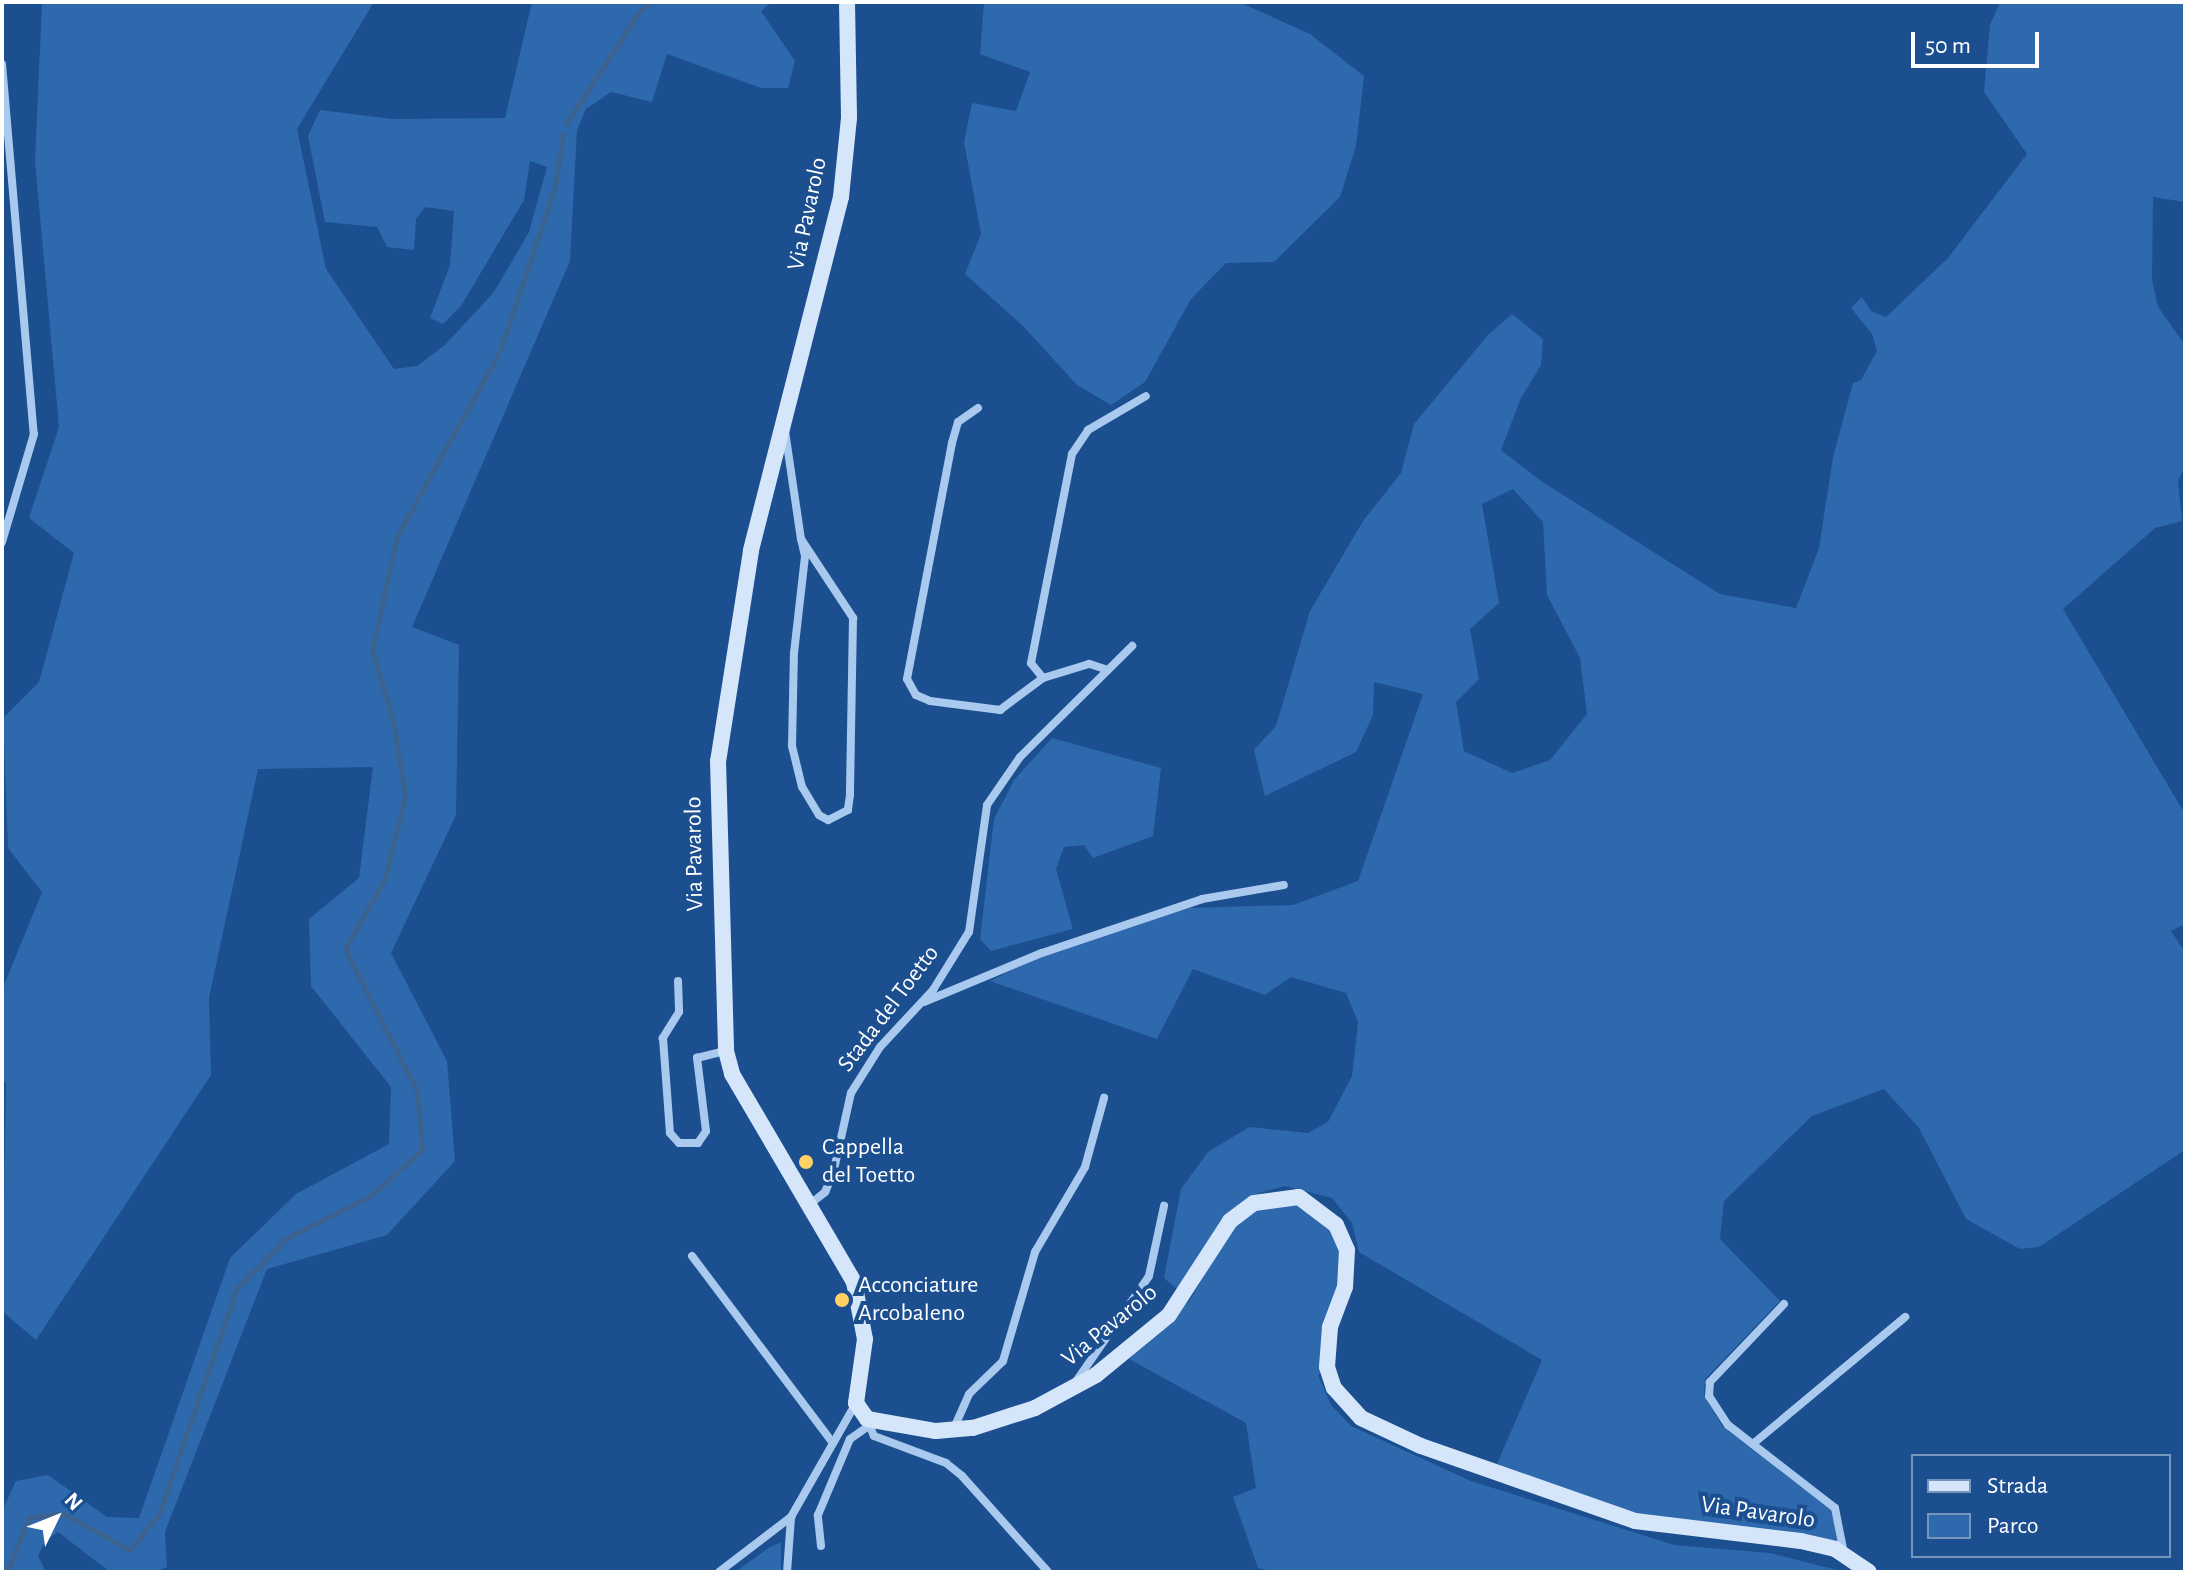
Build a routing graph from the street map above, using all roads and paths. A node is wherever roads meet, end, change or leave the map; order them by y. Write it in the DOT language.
graph roads {
  1 [pos="847,2"];
  2 [pos="2,64"];
  3 [pos="1146,396"];
  4 [pos="978,408"];
  5 [pos="783,422"];
  6 [pos="801,539"];
  7 [pos="2,542"];
  8 [pos="1132,646"];
  9 [pos="1108,670"];
  10 [pos="1043,678"];
  11 [pos="1284,885"];
  12 [pos="678,981"];
  13 [pos="920,1004"];
  14 [pos="726,1051"];
  15 [pos="1104,1098"];
  16 [pos="809,1205"];
  17 [pos="1164,1206"];
  18 [pos="692,1256"];
  19 [pos="1784,1304"];
  20 [pos="1905,1317"];
  21 [pos="1072,1388"];
  22 [pos="856,1403"];
  23 [pos="867,1423"];
  24 [pos="954,1428"];
  25 [pos="832,1442"];
  26 [pos="1754,1443"];
  27 [pos="791,1517"];
  28 [pos="821,1546"];
  29 [pos="1844,1555"];
  30 [pos="719,1572"];
  31 [pos="787,1572"];
  32 [pos="1048,1572"];
  33 [pos="1869,1572"];
  1 -- 5 [label="street, Via Pavarolo"];
  2 -- 7 [label="street"];
  3 -- 10 [label="street"];
  4 -- 10 [label="street"];
  5 -- 6 [label="street"];
  5 -- 14 [label="street, Via Pavarolo"];
  6 -- 6 [label="street"];
  8 -- 9 [label="street, Stada del Toetto"];
  9 -- 10 [label="street"];
  9 -- 13 [label="street, Stada del Toetto"];
  11 -- 13 [label="street"];
  12 -- 14 [label="street"];
  13 -- 16 [label="street, Stada del Toetto"];
  14 -- 16 [label="street, Via Pavarolo"];
  15 -- 24 [label="street"];
  16 -- 22 [label="street, Via Pavarolo"];
  17 -- 21 [label="street"];
  18 -- 25 [label="street"];
  19 -- 26 [label="street"];
  20 -- 26 [label="street"];
  21 -- 24 [label="street, Via Pavarolo"];
  21 -- 29 [label="street, Via Pavarolo"];
  22 -- 23 [label="street"];
  22 -- 25 [label="street"];
  23 -- 24 [label="street, Via Pavarolo"];
  23 -- 28 [label="street"];
  23 -- 32 [label="street"];
  25 -- 27 [label="street"];
  26 -- 29 [label="street"];
  27 -- 30 [label="street"];
  27 -- 31 [label="street"];
  29 -- 33 [label="street, Via Pavarolo"];
}
